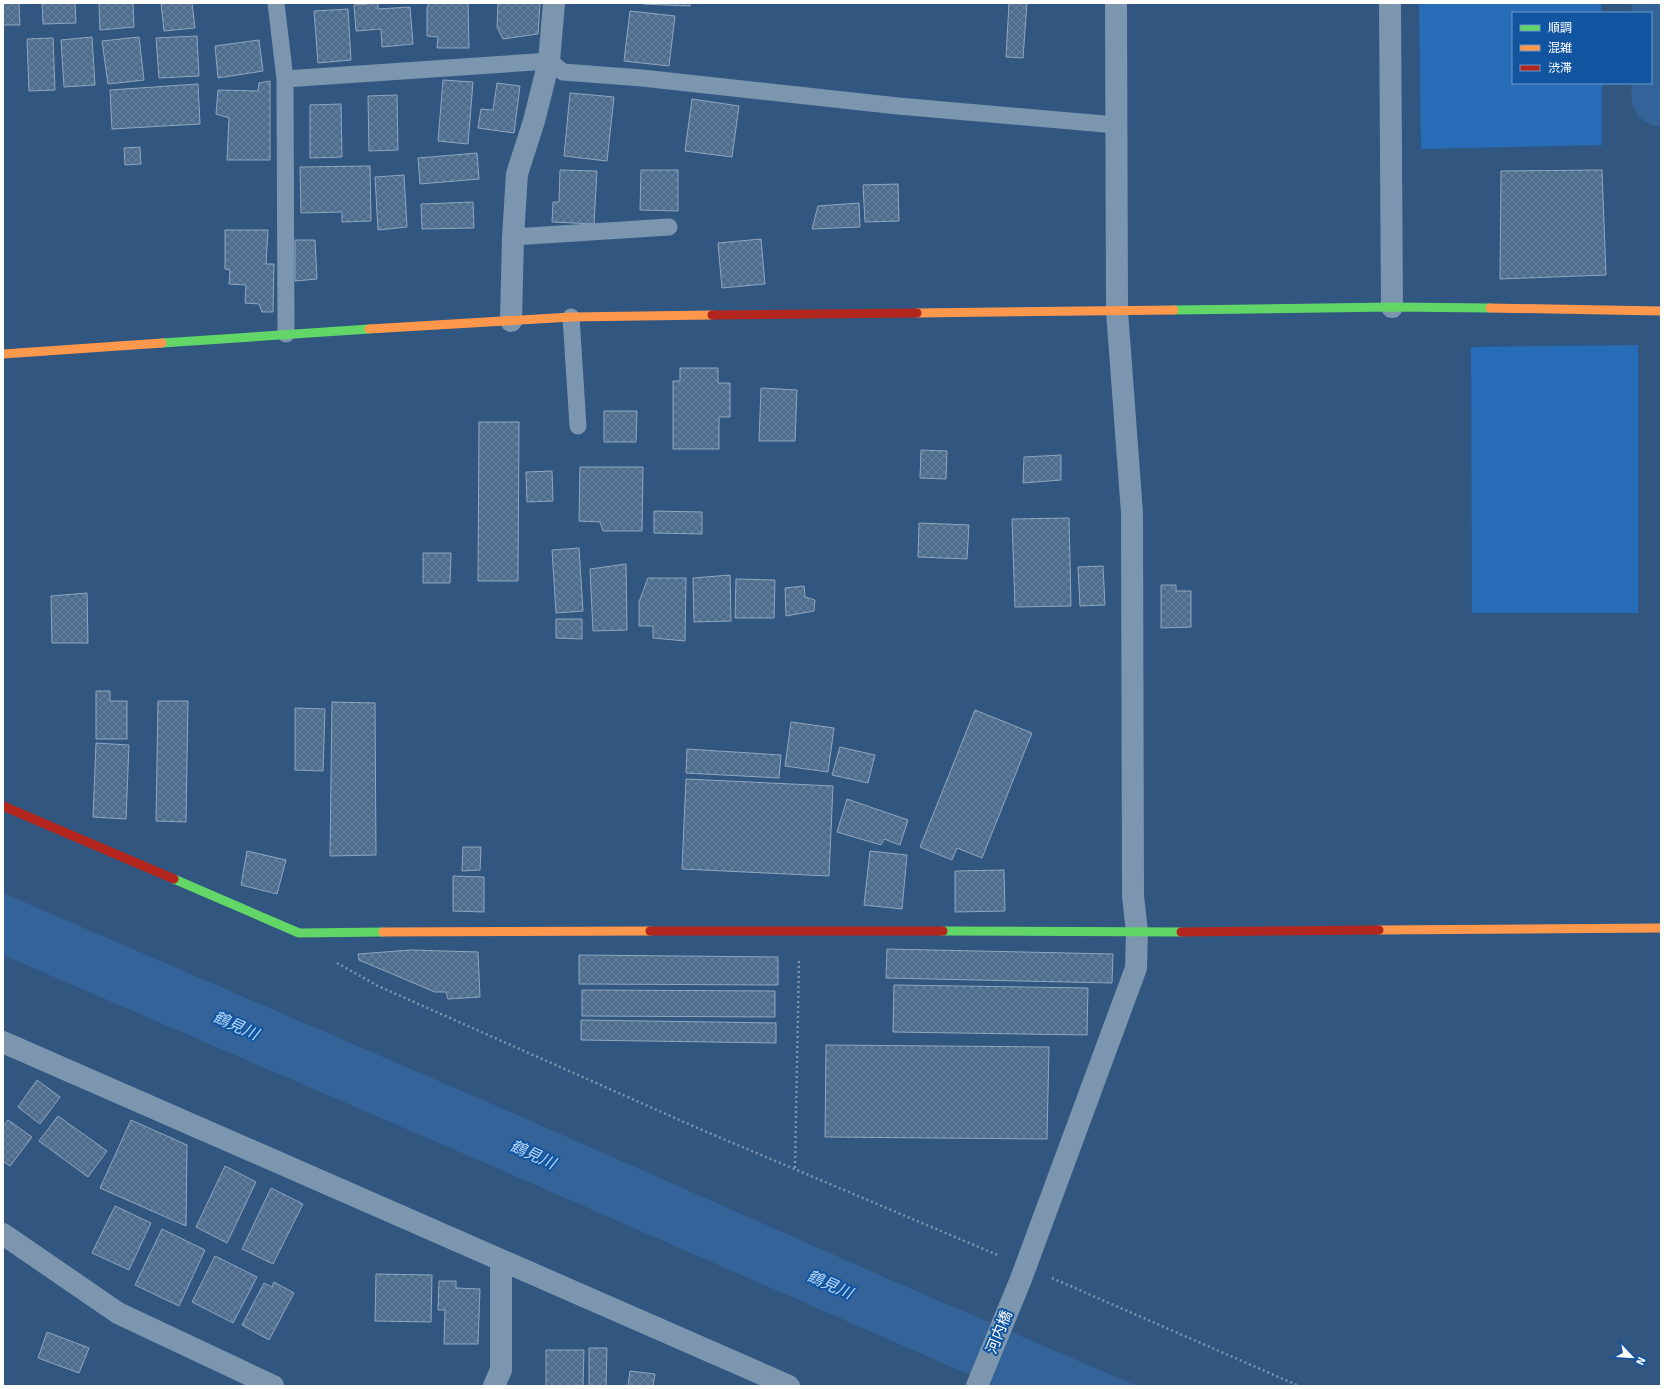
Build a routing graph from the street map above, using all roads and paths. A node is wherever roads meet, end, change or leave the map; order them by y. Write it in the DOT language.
graph roads {
  1 [pos="276,3"];
  2 [pos="554,3"];
  3 [pos="1116,3"];
  4 [pos="1390,3"];
  5 [pos="550,61"];
  6 [pos="285,79"];
  7 [pos="1116,124"];
  8 [pos="669,227"];
  9 [pos="513,236"];
  10 [pos="1392,307"];
  11 [pos="1118,311"];
  12 [pos="1658,312"];
  13 [pos="571,317"];
  14 [pos="511,321"];
  15 [pos="286,334"];
  16 [pos="3,354"];
  17 [pos="578,426"];
  18 [pos="3,806"];
  19 [pos="1661,928"];
  20 [pos="800,930"];
  21 [pos="1137,932"];
  22 [pos="299,933"];
  23 [pos="3,1042"];
  24 [pos="795,1168"];
  25 [pos="3,1234"];
  26 [pos="501,1260"];
  27 [pos="1023,1273"];
  28 [pos="273,1386"];
  29 [pos="494,1386"];
  30 [pos="789,1386"];
  31 [pos="977,1386"];
  32 [pos="1299,1386"];
  1 -- 6 [label="lane"];
  2 -- 5 [label="street"];
  3 -- 7 [label="street, 河内橋"];
  4 -- 10 [label="street"];
  5 -- 6 [label="lane"];
  5 -- 7 [label="lane"];
  5 -- 9 [label="street"];
  6 -- 15 [label="lane"];
  7 -- 11 [label="street, 河内橋"];
  8 -- 9 [label="lane"];
  9 -- 14 [label="street"];
  10 -- 11 [label="street"];
  10 -- 12 [label="street"];
  11 -- 13 [label="street"];
  11 -- 21 [label="street, 河内橋"];
  13 -- 14 [label="street"];
  13 -- 17 [label="lane"];
  14 -- 15 [label="street"];
  15 -- 16 [label="street"];
  18 -- 22 [label="street"];
  19 -- 21 [label="street"];
  20 -- 21 [label="street"];
  20 -- 22 [label="street"];
  20 -- 24 [label="path"];
  21 -- 27 [label="street, 河内橋"];
  22 -- 24 [label="path"];
  23 -- 26 [label="street"];
  24 -- 27 [label="path"];
  25 -- 28 [label="street"];
  26 -- 29 [label="street"];
  26 -- 30 [label="street"];
  27 -- 31 [label="street, 河内橋"];
  27 -- 32 [label="path"];
}
